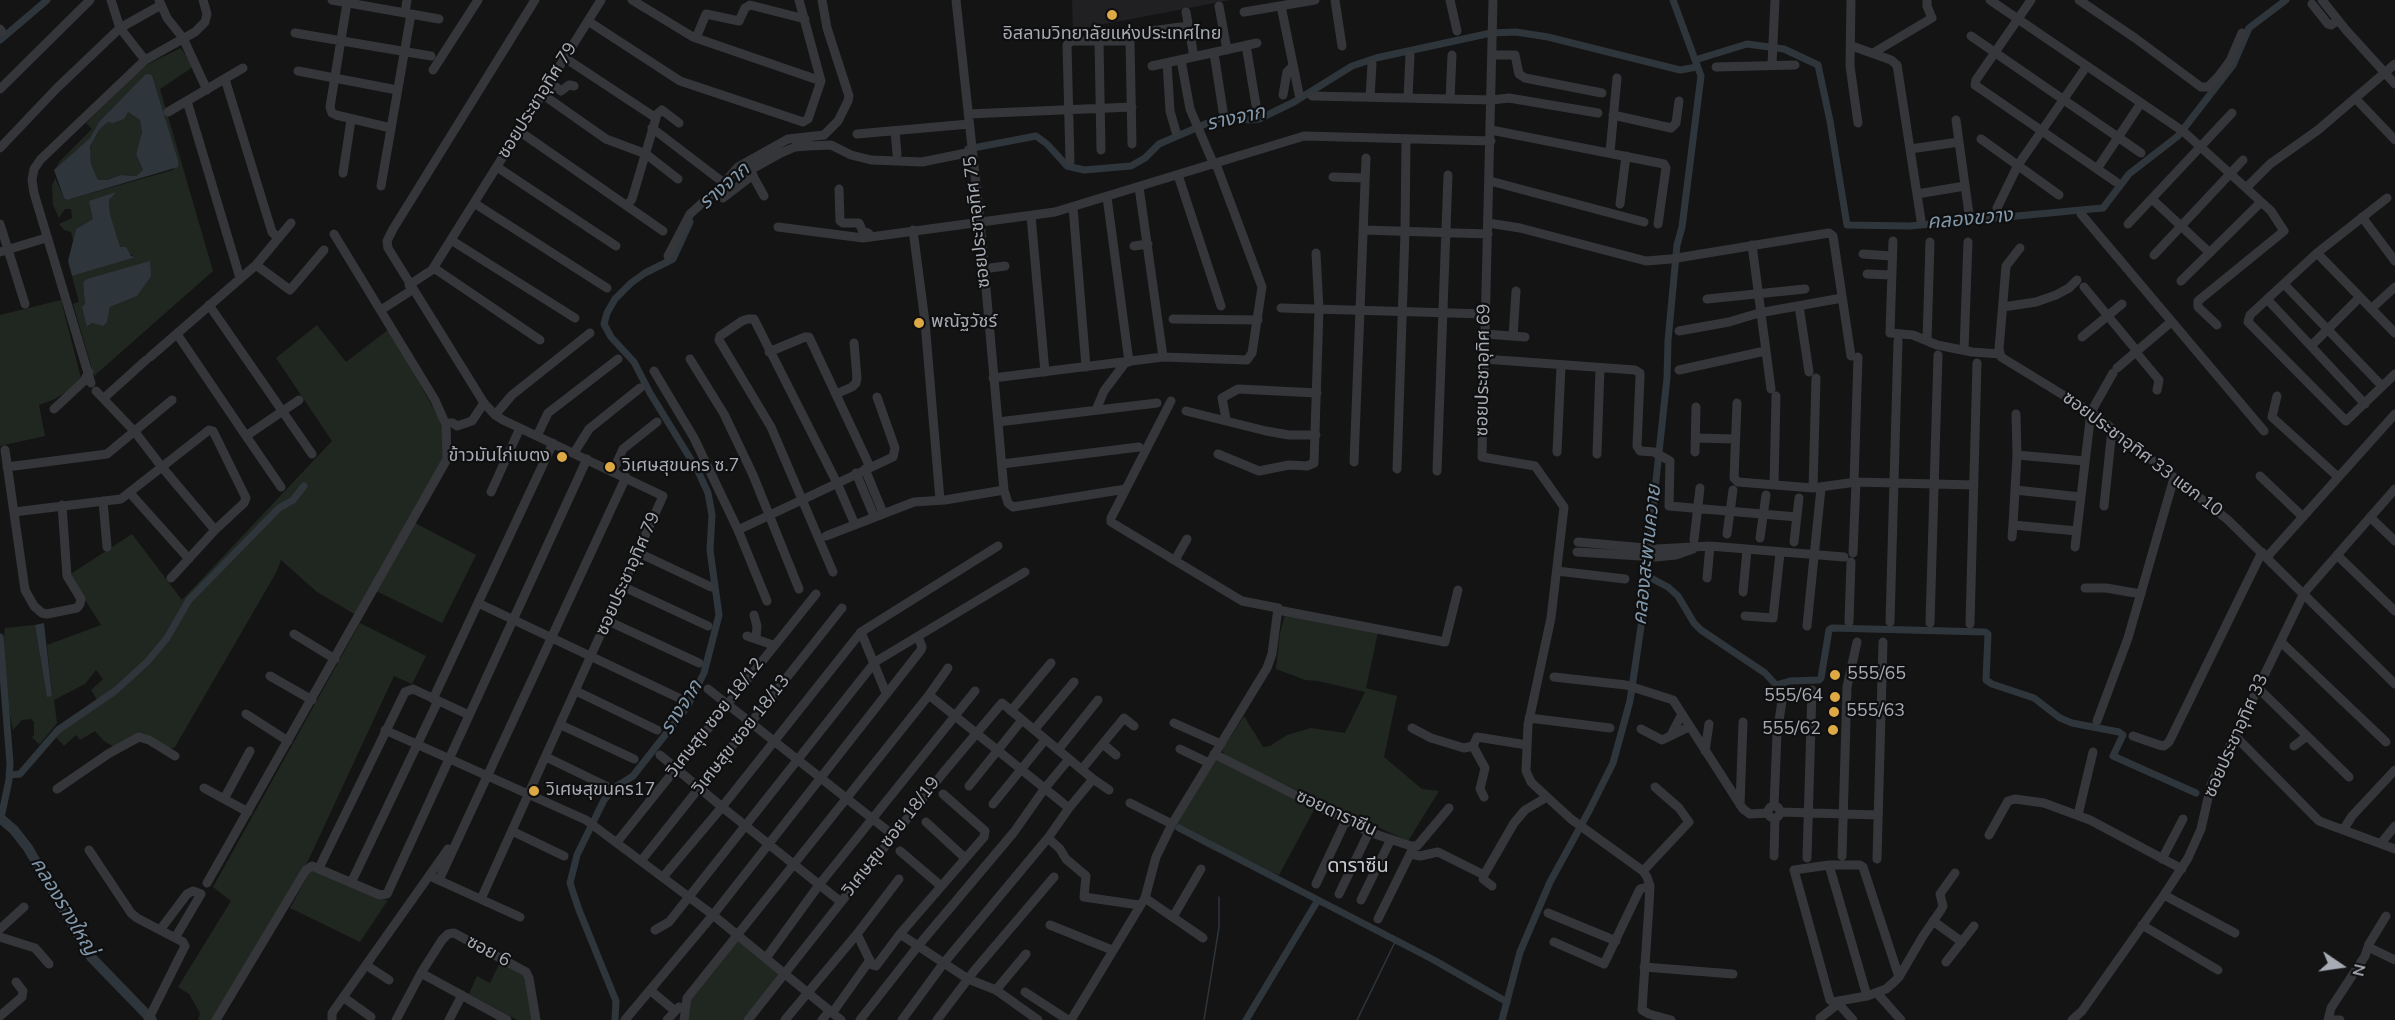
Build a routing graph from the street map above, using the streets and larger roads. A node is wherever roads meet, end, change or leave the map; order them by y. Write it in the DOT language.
graph roads {
  1 [pos="90,0"];
  2 [pos="111,0"];
  3 [pos="203,0"];
  4 [pos="332,0"];
  5 [pos="408,0"];
  6 [pos="478,0"];
  7 [pos="535,0"];
  8 [pos="602,0"];
  9 [pos="632,0"];
  10 [pos="799,0"];
  11 [pos="822,0"];
  12 [pos="956,0"];
  13 [pos="1315,0"];
  14 [pos="1335,0"];
  15 [pos="1450,0"];
  16 [pos="1493,0"];
  17 [pos="1775,0"];
  18 [pos="1851,0"];
  19 [pos="1990,0"];
  20 [pos="2031,0"];
  21 [pos="2079,0"];
  22 [pos="2322,0"];
  23 [pos="160,3"];
  24 [pos="347,3"];
  25 [pos="369,3"];
  26 [pos="1927,3"];
  27 [pos="2312,4"];
  28 [pos="1219,6"];
  29 [pos="1281,6"];
  30 [pos="1186,12"];
  31 [pos="1244,12"];
  32 [pos="408,14"];
  33 [pos="439,19"];
  34 [pos="805,19"];
  35 [pos="2018,20"];
  36 [pos="2338,20"];
  37 [pos="588,21"];
  38 [pos="1188,26"];
  39 [pos="120,28"];
  40 [pos="1151,31"];
  41 [pos="1457,31"];
  42 [pos="295,33"];
  43 [pos="2242,33"];
  44 [pos="1971,36"];
  45 [pos="183,38"];
  46 [pos="696,38"];
  47 [pos="340,40"];
  48 [pos="1099,41"];
  49 [pos="1257,43"];
  50 [pos="1246,45"];
  51 [pos="1342,46"];
  52 [pos="1852,46"];
  53 [pos="1227,50"];
  54 [pos="404,51"];
  55 [pos="1995,52"];
  56 [pos="1214,53"];
  57 [pos="1873,53"];
  58 [pos="1410,55"];
  59 [pos="1452,55"];
  60 [pos="1493,55"];
  61 [pos="431,56"];
  62 [pos="1194,57"];
  63 [pos="565,58"];
  64 [pos="145,60"];
  65 [pos="1181,60"];
  66 [pos="1167,63"];
  67 [pos="1372,64"];
  68 [pos="1772,64"];
  69 [pos="2395,64"];
  70 [pos="1795,65"];
  71 [pos="1152,66"];
  72 [pos="1293,66"];
  73 [pos="1716,67"];
  74 [pos="2086,67"];
  75 [pos="243,68"];
  76 [pos="433,70"];
  77 [pos="298,71"];
  78 [pos="2383,73"];
  79 [pos="333,78"];
  80 [pos="1617,78"];
  81 [pos="225,79"];
  82 [pos="821,81"];
  83 [pos="550,82"];
  84 [pos="2395,84"];
  85 [pos="574,87"];
  86 [pos="0,89"];
  87 [pos="207,90"];
  88 [pos="397,90"];
  89 [pos="1602,93"];
  90 [pos="542,94"];
  91 [pos="1299,94"];
  92 [pos="1283,95"];
  93 [pos="1312,96"];
  94 [pos="1370,96"];
  95 [pos="1408,98"];
  96 [pos="1450,99"];
  97 [pos="2356,99"];
  98 [pos="1492,100"];
  99 [pos="2063,100"];
  100 [pos="187,101"];
  101 [pos="1679,101"];
  102 [pos="2141,103"];
  103 [pos="1132,107"];
  104 [pos="1100,108"];
  105 [pos="1069,110"];
  106 [pos="1223,111"];
  107 [pos="1257,111"];
  108 [pos="168,112"];
  109 [pos="1598,113"];
  110 [pos="2232,113"];
  111 [pos="968,114"];
  112 [pos="1614,115"];
  113 [pos="934,116"];
  114 [pos="655,117"];
  115 [pos="351,120"];
  116 [pos="1956,120"];
  117 [pos="679,123"];
  118 [pos="1858,123"];
  119 [pos="969,124"];
  120 [pos="935,127"];
  121 [pos="391,128"];
  122 [pos="652,128"];
  123 [pos="1491,130"];
  124 [pos="519,131"];
  125 [pos="895,131"];
  126 [pos="2042,131"];
  127 [pos="1176,132"];
  128 [pos="856,135"];
  129 [pos="2118,137"];
  130 [pos="2394,138"];
  131 [pos="1406,139"];
  132 [pos="1981,139"];
  133 [pos="1491,141"];
  134 [pos="808,142"];
  135 [pos="1959,142"];
  136 [pos="1132,144"];
  137 [pos="2201,147"];
  138 [pos="0,148"];
  139 [pos="971,148"];
  140 [pos="1910,149"];
  141 [pos="1101,150"];
  142 [pos="1610,152"];
  143 [pos="2141,153"];
  144 [pos="646,154"];
  145 [pos="897,154"];
  146 [pos="1626,156"];
  147 [pos="1366,158"];
  148 [pos="2243,160"];
  149 [pos="1070,161"];
  150 [pos="1215,165"];
  151 [pos="2018,165"];
  152 [pos="497,167"];
  153 [pos="748,168"];
  154 [pos="2097,169"];
  155 [pos="343,173"];
  156 [pos="2229,174"];
  157 [pos="1178,175"];
  158 [pos="1448,175"];
  159 [pos="1332,177"];
  160 [pos="678,178"];
  161 [pos="1365,178"];
  162 [pos="1490,181"];
  163 [pos="2116,182"];
  164 [pos="724,183"];
  165 [pos="381,186"];
  166 [pos="1965,186"];
  167 [pos="1139,188"];
  168 [pos="2246,188"];
  169 [pos="839,189"];
  170 [pos="1917,194"];
  171 [pos="2059,195"];
  172 [pos="764,196"];
  173 [pos="723,198"];
  174 [pos="1107,198"];
  175 [pos="2388,198"];
  176 [pos="2153,200"];
  177 [pos="2261,202"];
  178 [pos="474,203"];
  179 [pos="1620,204"];
  180 [pos="627,206"];
  181 [pos="1073,207"];
  182 [pos="1997,208"];
  183 [pos="1969,214"];
  184 [pos="2081,214"];
  185 [pos="1031,216"];
  186 [pos="2362,217"];
  187 [pos="1922,220"];
  188 [pos="980,221"];
  189 [pos="1644,222"];
  190 [pos="291,223"];
  191 [pos="1488,223"];
  192 [pos="0,224"];
  193 [pos="1658,224"];
  194 [pos="2128,224"];
  195 [pos="2181,226"];
  196 [pos="778,227"];
  197 [pos="913,230"];
  198 [pos="1363,230"];
  199 [pos="663,231"];
  200 [pos="1405,232"];
  201 [pos="1447,233"];
  202 [pos="334,234"];
  203 [pos="1488,234"];
  204 [pos="871,236"];
  205 [pos="46,238"];
  206 [pos="278,238"];
  207 [pos="451,240"];
  208 [pos="1893,241"];
  209 [pos="1930,242"];
  210 [pos="1968,242"];
  211 [pos="1148,244"];
  212 [pos="1752,245"];
  213 [pos="616,246"];
  214 [pos="1134,246"];
  215 [pos="2020,248"];
  216 [pos="324,249"];
  217 [pos="4,251"];
  218 [pos="1316,253"];
  219 [pos="2210,253"];
  220 [pos="2317,253"];
  221 [pos="1863,255"];
  222 [pos="2154,255"];
  223 [pos="668,256"];
  224 [pos="1892,256"];
  225 [pos="2395,261"];
  226 [pos="256,265"];
  227 [pos="1005,266"];
  228 [pos="434,268"];
  229 [pos="983,269"];
  230 [pos="1868,274"];
  231 [pos="1892,275"];
  232 [pos="240,278"];
  233 [pos="2181,281"];
  234 [pos="2284,284"];
  235 [pos="411,287"];
  236 [pos="2395,287"];
  237 [pos="607,288"];
  238 [pos="1805,289"];
  239 [pos="1516,291"];
  240 [pos="1757,293"];
  241 [pos="2360,297"];
  242 [pos="1842,298"];
  243 [pos="1707,300"];
  244 [pos="2267,300"];
  245 [pos="24,304"];
  246 [pos="2122,304"];
  247 [pos="209,305"];
  248 [pos="1221,306"];
  249 [pos="1799,306"];
  250 [pos="2003,307"];
  251 [pos="1281,308"];
  252 [pos="1319,309"];
  253 [pos="2371,309"];
  254 [pos="381,310"];
  255 [pos="1359,310"];
  256 [pos="1402,311"];
  257 [pos="1444,313"];
  258 [pos="1759,313"];
  259 [pos="1485,314"];
  260 [pos="2108,316"];
  261 [pos="575,318"];
  262 [pos="1173,319"];
  263 [pos="1258,320"];
  264 [pos="2171,322"];
  265 [pos="2391,322"];
  266 [pos="2217,325"];
  267 [pos="2328,330"];
  268 [pos="1679,331"];
  269 [pos="590,333"];
  270 [pos="2395,333"];
  271 [pos="177,334"];
  272 [pos="1485,334"];
  273 [pos="1513,336"];
  274 [pos="1525,337"];
  275 [pos="2082,338"];
  276 [pos="540,340"];
  277 [pos="1927,341"];
  278 [pos="1898,342"];
  279 [pos="854,343"];
  280 [pos="2311,346"];
  281 [pos="1964,350"];
  282 [pos="769,351"];
  283 [pos="1765,351"];
  284 [pos="2136,351"];
  285 [pos="2000,354"];
  286 [pos="1938,355"];
  287 [pos="1162,357"];
  288 [pos="618,359"];
  289 [pos="690,359"];
  290 [pos="1484,360"];
  291 [pos="1127,362"];
  292 [pos="1977,363"];
  293 [pos="1561,366"];
  294 [pos="1086,367"];
  295 [pos="1600,368"];
  296 [pos="1679,370"];
  297 [pos="654,371"];
  298 [pos="1045,372"];
  299 [pos="2395,374"];
  300 [pos="993,378"];
  301 [pos="2382,386"];
  302 [pos="96,387"];
  303 [pos="640,388"];
  304 [pos="2157,390"];
  305 [pos="1317,393"];
  306 [pos="836,394"];
  307 [pos="2277,396"];
  308 [pos="877,397"];
  309 [pos="172,400"];
  310 [pos="299,400"];
  311 [pos="1171,401"];
  312 [pos="1157,403"];
  313 [pos="1737,403"];
  314 [pos="484,404"];
  315 [pos="2365,404"];
  316 [pos="1696,407"];
  317 [pos="54,409"];
  318 [pos="1096,410"];
  319 [pos="1186,411"];
  320 [pos="282,412"];
  321 [pos="2091,412"];
  322 [pos="2016,414"];
  323 [pos="2395,414"];
  324 [pos="495,415"];
  325 [pos="1226,419"];
  326 [pos="657,422"];
  327 [pos="998,422"];
  328 [pos="447,427"];
  329 [pos="520,428"];
  330 [pos="2112,429"];
  331 [pos="2264,431"];
  332 [pos="135,432"];
  333 [pos="1316,435"];
  334 [pos="246,436"];
  335 [pos="537,436"];
  336 [pos="1696,438"];
  337 [pos="1735,439"];
  338 [pos="553,443"];
  339 [pos="1140,447"];
  340 [pos="5,450"];
  341 [pos="1557,452"];
  342 [pos="1695,452"];
  343 [pos="574,453"];
  344 [pos="312,454"];
  345 [pos="1218,454"];
  346 [pos="1597,454"];
  347 [pos="2017,455"];
  348 [pos="587,459"];
  349 [pos="2085,461"];
  350 [pos="1354,462"];
  351 [pos="1002,464"];
  352 [pos="7,466"];
  353 [pos="161,466"];
  354 [pos="868,468"];
  355 [pos="1397,469"];
  356 [pos="613,471"];
  357 [pos="1437,471"];
  358 [pos="856,473"];
  359 [pos="2260,476"];
  360 [pos="626,477"];
  361 [pos="2174,477"];
  362 [pos="2338,477"];
  363 [pos="1856,482"];
  364 [pos="837,483"];
  365 [pos="1894,483"];
  366 [pos="1935,484"];
  367 [pos="1774,485"];
  368 [pos="1974,485"];
  369 [pos="281,487"];
  370 [pos="1700,488"];
  371 [pos="1817,488"];
  372 [pos="1004,489"];
  373 [pos="1126,489"];
  374 [pos="2395,489"];
  375 [pos="1733,490"];
  376 [pos="2015,490"];
  377 [pos="491,492"];
  378 [pos="130,493"];
  379 [pos="1766,495"];
  380 [pos="2081,496"];
  381 [pos="1799,498"];
  382 [pos="802,500"];
  383 [pos="940,500"];
  384 [pos="103,501"];
  385 [pos="62,505"];
  386 [pos="2104,506"];
  387 [pos="1698,510"];
  388 [pos="14,512"];
  389 [pos="1730,512"];
  390 [pos="878,515"];
  391 [pos="1763,515"];
  392 [pos="770,516"];
  393 [pos="1797,517"];
  394 [pos="2303,517"];
  395 [pos="2370,517"];
  396 [pos="853,520"];
  397 [pos="2013,525"];
  398 [pos="215,530"];
  399 [pos="738,530"];
  400 [pos="2077,531"];
  401 [pos="1727,534"];
  402 [pos="826,536"];
  403 [pos="1760,537"];
  404 [pos="2012,537"];
  405 [pos="1187,539"];
  406 [pos="2395,541"];
  407 [pos="1794,542"];
  408 [pos="1696,543"];
  409 [pos="1560,545"];
  410 [pos="998,546"];
  411 [pos="1710,546"];
  412 [pos="107,547"];
  413 [pos="2075,547"];
  414 [pos="1747,550"];
  415 [pos="1780,552"];
  416 [pos="639,553"];
  417 [pos="2265,554"];
  418 [pos="2337,555"];
  419 [pos="1813,556"];
  420 [pos="1849,558"];
  421 [pos="189,559"];
  422 [pos="1174,560"];
  423 [pos="1557,571"];
  424 [pos="833,572"];
  425 [pos="1024,572"];
  426 [pos="171,578"];
  427 [pos="1707,578"];
  428 [pos="1625,579"];
  429 [pos="624,587"];
  430 [pos="711,587"];
  431 [pos="2085,588"];
  432 [pos="799,589"];
  433 [pos="1458,591"];
  434 [pos="1743,592"];
  435 [pos="2304,593"];
  436 [pos="816,594"];
  437 [pos="2141,594"];
  438 [pos="767,601"];
  439 [pos="478,603"];
  440 [pos="842,608"];
  441 [pos="1278,610"];
  442 [pos="2395,611"];
  443 [pos="754,615"];
  444 [pos="1745,616"];
  445 [pos="513,620"];
  446 [pos="608,621"];
  447 [pos="1890,621"];
  448 [pos="1849,622"];
  449 [pos="1930,623"];
  450 [pos="1970,624"];
  451 [pos="708,626"];
  452 [pos="1807,626"];
  453 [pos="861,632"];
  454 [pos="294,634"];
  455 [pos="918,637"];
  456 [pos="551,638"];
  457 [pos="1857,642"];
  458 [pos="1883,642"];
  459 [pos="2281,642"];
  460 [pos="773,645"];
  461 [pos="592,657"];
  462 [pos="335,659"];
  463 [pos="875,662"];
  464 [pos="699,663"];
  465 [pos="1051,663"];
  466 [pos="948,668"];
  467 [pos="270,676"];
  468 [pos="1546,676"];
  469 [pos="1074,682"];
  470 [pos="2395,684"];
  471 [pos="2258,688"];
  472 [pos="708,689"];
  473 [pos="1812,690"];
  474 [pos="576,691"];
  475 [pos="975,691"];
  476 [pos="886,693"];
  477 [pos="929,695"];
  478 [pos="681,699"];
  479 [pos="312,700"];
  480 [pos="436,700"];
  481 [pos="1098,700"];
  482 [pos="1782,701"];
  483 [pos="727,704"];
  484 [pos="1011,711"];
  485 [pos="246,714"];
  486 [pos="1682,714"];
  487 [pos="469,715"];
  488 [pos="956,716"];
  489 [pos="1529,718"];
  490 [pos="1022,720"];
  491 [pos="2097,721"];
  492 [pos="1743,722"];
  493 [pos="1174,723"];
  494 [pos="752,724"];
  495 [pos="1709,724"];
  496 [pos="561,725"];
  497 [pos="1134,726"];
  498 [pos="1412,728"];
  499 [pos="1610,728"];
  500 [pos="1689,728"];
  501 [pos="1641,729"];
  502 [pos="385,730"];
  503 [pos="657,730"];
  504 [pos="1034,730"];
  505 [pos="976,733"];
  506 [pos="1671,735"];
  507 [pos="2133,736"];
  508 [pos="2235,736"];
  509 [pos="2307,736"];
  510 [pos="1045,740"];
  511 [pos="288,741"];
  512 [pos="2386,742"];
  513 [pos="774,743"];
  514 [pos="1103,744"];
  515 [pos="1221,744"];
  516 [pos="1527,744"];
  517 [pos="417,745"];
  518 [pos="1473,746"];
  519 [pos="2294,746"];
  520 [pos="1180,749"];
  521 [pos="999,750"];
  522 [pos="1058,750"];
  523 [pos="250,751"];
  524 [pos="1705,751"];
  525 [pos="2093,752"];
  526 [pos="660,755"];
  527 [pos="1116,755"];
  528 [pos="175,756"];
  529 [pos="546,757"];
  530 [pos="1211,758"];
  531 [pos="449,759"];
  532 [pos="634,759"];
  533 [pos="796,759"];
  534 [pos="1069,759"];
  535 [pos="676,768"];
  536 [pos="1022,769"];
  537 [pos="1082,770"];
  538 [pos="2395,770"];
  539 [pos="487,777"];
  540 [pos="819,777"];
  541 [pos="2349,777"];
  542 [pos="1093,779"];
  543 [pos="606,786"];
  544 [pos="969,786"];
  545 [pos="1655,787"];
  546 [pos="204,788"];
  547 [pos="1045,788"];
  548 [pos="57,789"];
  549 [pos="700,789"];
  550 [pos="1109,790"];
  551 [pos="943,794"];
  552 [pos="529,796"];
  553 [pos="1484,797"];
  554 [pos="1547,797"];
  555 [pos="846,798"];
  556 [pos="224,799"];
  557 [pos="1130,803"];
  558 [pos="993,804"];
  559 [pos="1740,805"];
  560 [pos="722,807"];
  561 [pos="1069,808"];
  562 [pos="1449,808"];
  563 [pos="248,812"];
  564 [pos="1774,812"];
  565 [pos="1808,813"];
  566 [pos="1843,814"];
  567 [pos="1878,815"];
  568 [pos="2078,815"];
  569 [pos="873,818"];
  570 [pos="2183,819"];
  571 [pos="1346,820"];
  572 [pos="926,822"];
  573 [pos="1172,824"];
  574 [pos="746,826"];
  575 [pos="2395,826"];
  576 [pos="2343,830"];
  577 [pos="512,831"];
  578 [pos="1369,832"];
  579 [pos="893,835"];
  580 [pos="1989,836"];
  581 [pos="1048,838"];
  582 [pos="1391,839"];
  583 [pos="617,842"];
  584 [pos="2382,842"];
  585 [pos="768,843"];
  586 [pos="2395,849"];
  587 [pos="89,850"];
  588 [pos="1412,850"];
  589 [pos="900,851"];
  590 [pos="564,856"];
  591 [pos="1774,856"];
  592 [pos="1842,856"];
  593 [pos="965,858"];
  594 [pos="1807,858"];
  595 [pos="1877,859"];
  596 [pos="2162,859"];
  597 [pos="641,861"];
  598 [pos="794,863"];
  599 [pos="1829,864"];
  600 [pos="319,868"];
  601 [pos="1201,869"];
  602 [pos="2182,869"];
  603 [pos="1643,871"];
  604 [pos="1955,873"];
  605 [pos="1484,875"];
  606 [pos="434,878"];
  607 [pos="663,878"];
  608 [pos="1054,878"];
  609 [pos="899,879"];
  610 [pos="207,883"];
  611 [pos="351,883"];
  612 [pos="1316,884"];
  613 [pos="819,885"];
  614 [pos="1650,885"];
  615 [pos="941,886"];
  616 [pos="1492,886"];
  617 [pos="1339,894"];
  618 [pos="2164,895"];
  619 [pos="688,897"];
  620 [pos="481,899"];
  621 [pos="1361,900"];
  622 [pos="841,902"];
  623 [pos="1142,902"];
  624 [pos="24,907"];
  625 [pos="1548,913"];
  626 [pos="712,915"];
  627 [pos="2386,916"];
  628 [pos="520,917"];
  629 [pos="1173,917"];
  630 [pos="1378,919"];
  631 [pos="1933,921"];
  632 [pos="1050,925"];
  633 [pos="2142,925"];
  634 [pos="1974,926"];
  635 [pos="0,929"];
  636 [pos="160,930"];
  637 [pos="655,930"];
  638 [pos="2235,933"];
  639 [pos="857,934"];
  640 [pos="900,934"];
  641 [pos="737,935"];
  642 [pos="0,937"];
  643 [pos="175,938"];
  644 [pos="1203,938"];
  645 [pos="1616,941"];
  646 [pos="1554,942"];
  647 [pos="1962,942"];
  648 [pos="918,946"];
  649 [pos="2368,947"];
  650 [pos="1112,950"];
  651 [pos="1026,954"];
  652 [pos="766,958"];
  653 [pos="870,960"];
  654 [pos="2395,960"];
  655 [pos="1946,962"];
  656 [pos="49,964"];
  657 [pos="943,964"];
  658 [pos="366,965"];
  659 [pos="1644,967"];
  660 [pos="2218,970"];
  661 [pos="421,973"];
  662 [pos="785,974"];
  663 [pos="1733,974"];
  664 [pos="1899,977"];
  665 [pos="389,980"];
  666 [pos="968,980"];
  667 [pos="16,982"];
  668 [pos="650,990"];
  669 [pos="996,990"];
  670 [pos="1025,992"];
  671 [pos="808,993"];
  672 [pos="1872,994"];
  673 [pos="462,995"];
  674 [pos="343,997"];
  675 [pos="687,998"];
  676 [pos="1838,1003"];
  677 [pos="675,1011"];
  678 [pos="831,1011"];
  679 [pos="0,1016"];
  680 [pos="150,1017"];
  681 [pos="371,1017"];
  682 [pos="1820,1018"];
  683 [pos="504,1019"];
  684 [pos="216,1020"];
  685 [pos="332,1020"];
  686 [pos="396,1020"];
  687 [pos="449,1020"];
  688 [pos="536,1020"];
  689 [pos="624,1020"];
  690 [pos="667,1020"];
  691 [pos="684,1020"];
  692 [pos="748,1020"];
  693 [pos="785,1020"];
  694 [pos="822,1020"];
  695 [pos="841,1020"];
  696 [pos="860,1020"];
  697 [pos="902,1020"];
  698 [pos="937,1020"];
  699 [pos="1038,1020"];
  700 [pos="1070,1020"];
  701 [pos="1671,1020"];
  702 [pos="1853,1020"];
  703 [pos="1901,1020"];
  704 [pos="2072,1020"];
  705 [pos="2329,1020"];
  706 [pos="2340,1020"];
  1 -- 86 [label="street"];
  2 -- 39 [label="street"];
  3 -- 45 [label="street"];
  4 -- 24 [label="street"];
  5 -- 32 [label="street"];
  6 -- 76 [label="street"];
  7 -- 235 [label="street, ซอยประชาอุทิศ 79"];
  8 -- 37 [label="street, ซอยประชาอุทิศ 79"];
  9 -- 46 [label="street"];
  10 -- 34 [label="street"];
  11 -- 134 [label="street"];
  12 -- 111 [label="street, ซอยประชาอุทิศ 75"];
  13 -- 29 [label="street"];
  14 -- 51 [label="street"];
  15 -- 41 [label="street"];
  16 -- 60 [label="street, ซอยประชาอุทิศ 69"];
  17 -- 68 [label="street"];
  18 -- 52 [label="street"];
  19 -- 35 [label="street"];
  20 -- 35 [label="street"];
  21 -- 43 [label="street"];
  22 -- 36 [label="street"];
  23 -- 39 [label="street"];
  23 -- 45 [label="street"];
  24 -- 25 [label="street"];
  24 -- 47 [label="street"];
  25 -- 32 [label="street"];
  26 -- 57 [label="street"];
  27 -- 36 [label="street"];
  28 -- 53 [label="street"];
  29 -- 31 [label="street"];
  29 -- 72 [label="street"];
  30 -- 38 [label="street"];
  32 -- 33 [label="street"];
  32 -- 54 [label="street"];
  34 -- 46 [label="street"];
  34 -- 82 [label="street"];
  35 -- 55 [label="street"];
  35 -- 74 [label="street"];
  36 -- 78 [label="street"];
  37 -- 63 [label="street, ซอยประชาอุทิศ 79"];
  37 -- 82 [label="street"];
  38 -- 40 [label="street"];
  38 -- 62 [label="street"];
  39 -- 64 [label="street"];
  39 -- 138 [label="street"];
  42 -- 47 [label="street"];
  44 -- 55 [label="street"];
  45 -- 64 [label="street"];
  45 -- 87 [label="street"];
  46 -- 82 [label="street"];
  47 -- 54 [label="street"];
  47 -- 79 [label="street"];
  48 -- 103 [label="street"];
  48 -- 104 [label="street"];
  48 -- 105 [label="street"];
  49 -- 50 [label="street"];
  50 -- 53 [label="street"];
  50 -- 107 [label="street"];
  52 -- 57 [label="street"];
  52 -- 118 [label="street"];
  53 -- 56 [label="street"];
  54 -- 61 [label="street"];
  54 -- 88 [label="street"];
  55 -- 99 [label="street"];
  55 -- 126 [label="street"];
  56 -- 62 [label="street"];
  56 -- 106 [label="street"];
  57 -- 140 [label="street"];
  58 -- 95 [label="street"];
  59 -- 96 [label="street"];
  60 -- 89 [label="street"];
  60 -- 98 [label="street, ซอยประชาอุทิศ 69"];
  62 -- 65 [label="street"];
  63 -- 83 [label="street, ซอยประชาอุทิศ 79"];
  63 -- 114 [label="street"];
  64 -- 205 [label="street"];
  65 -- 66 [label="street"];
  65 -- 150 [label="street"];
  66 -- 71 [label="street"];
  66 -- 127 [label="street"];
  67 -- 94 [label="street"];
  68 -- 70 [label="street"];
  68 -- 73 [label="street"];
  69 -- 78 [label="street"];
  72 -- 91 [label="street"];
  72 -- 92 [label="street"];
  74 -- 99 [label="street"];
  74 -- 102 [label="street"];
  75 -- 81 [label="street"];
  77 -- 79 [label="street"];
  78 -- 84 [label="street"];
  78 -- 97 [label="street"];
  79 -- 88 [label="street"];
  79 -- 115 [label="street"];
  80 -- 112 [label="street"];
  81 -- 87 [label="street"];
  81 -- 206 [label="street"];
  83 -- 85 [label="street"];
  83 -- 90 [label="street, ซอยประชาอุทิศ 79"];
  87 -- 100 [label="street"];
  88 -- 121 [label="street"];
  90 -- 124 [label="street, ซอยประชาอุทิศ 79"];
  90 -- 144 [label="street"];
  93 -- 94 [label="street"];
  94 -- 95 [label="street"];
  95 -- 96 [label="street"];
  96 -- 98 [label="street"];
  97 -- 130 [label="street"];
  97 -- 168 [label="street"];
  98 -- 109 [label="street"];
  98 -- 123 [label="street, ซอยประชาอุทิศ 69"];
  99 -- 126 [label="street"];
  99 -- 129 [label="street"];
  100 -- 108 [label="street"];
  100 -- 232 [label="street"];
  101 -- 112 [label="street"];
  102 -- 129 [label="street"];
  102 -- 137 [label="street"];
  103 -- 104 [label="street"];
  103 -- 136 [label="street"];
  104 -- 105 [label="street"];
  104 -- 141 [label="street"];
  105 -- 111 [label="street"];
  105 -- 149 [label="street"];
  110 -- 137 [label="street"];
  111 -- 119 [label="street, ซอยประชาอุทิศ 75"];
  112 -- 142 [label="street"];
  113 -- 120 [label="street"];
  114 -- 117 [label="street"];
  114 -- 122 [label="street"];
  115 -- 121 [label="street"];
  115 -- 155 [label="street"];
  116 -- 135 [label="street"];
  119 -- 120 [label="street"];
  119 -- 139 [label="street, ซอยประชาอุทิศ 75"];
  120 -- 125 [label="street"];
  121 -- 165 [label="street"];
  122 -- 144 [label="street"];
  122 -- 164 [label="street"];
  123 -- 133 [label="street, ซอยประชาอุทิศ 69"];
  123 -- 142 [label="street"];
  124 -- 152 [label="street, ซอยประชาอุทิศ 79"];
  124 -- 180 [label="street"];
  125 -- 128 [label="street"];
  125 -- 145 [label="street"];
  126 -- 151 [label="street"];
  126 -- 154 [label="street"];
  129 -- 143 [label="street"];
  129 -- 154 [label="street"];
  131 -- 133 [label="street"];
  131 -- 150 [label="street"];
  131 -- 200 [label="street"];
  132 -- 151 [label="street"];
  133 -- 162 [label="street, ซอยประชาอุทิศ 69"];
  134 -- 139 [label="street"];
  134 -- 153 [label="street"];
  135 -- 140 [label="street"];
  135 -- 166 [label="street"];
  137 -- 156 [label="street"];
  137 -- 176 [label="street"];
  139 -- 188 [label="street, ซอยประชาอุทิศ 75"];
  140 -- 170 [label="street"];
  142 -- 146 [label="street"];
  144 -- 160 [label="street"];
  144 -- 180 [label="street"];
  146 -- 179 [label="street"];
  146 -- 193 [label="street"];
  147 -- 161 [label="street"];
  148 -- 156 [label="street"];
  150 -- 157 [label="street"];
  150 -- 263 [label="street"];
  151 -- 171 [label="street"];
  151 -- 182 [label="street"];
  152 -- 178 [label="street, ซอยประชาอุทิศ 79"];
  152 -- 213 [label="street"];
  153 -- 164 [label="street"];
  153 -- 172 [label="street"];
  153 -- 173 [label="street"];
  154 -- 163 [label="street"];
  156 -- 168 [label="street"];
  156 -- 195 [label="street"];
  157 -- 167 [label="street"];
  157 -- 248 [label="street"];
  158 -- 201 [label="street"];
  159 -- 161 [label="street"];
  161 -- 198 [label="street"];
  162 -- 189 [label="street"];
  162 -- 191 [label="street, ซอยประชาอุทิศ 69"];
  164 -- 223 [label="street"];
  166 -- 170 [label="street"];
  166 -- 183 [label="street"];
  167 -- 174 [label="street"];
  167 -- 211 [label="street"];
  168 -- 177 [label="street"];
  169 -- 204 [label="street"];
  170 -- 187 [label="street"];
  174 -- 181 [label="street"];
  174 -- 291 [label="street"];
  175 -- 186 [label="street"];
  176 -- 194 [label="street"];
  176 -- 195 [label="street"];
  177 -- 219 [label="street"];
  177 -- 266 [label="street"];
  178 -- 207 [label="street, ซอยประชาอุทิศ 79"];
  178 -- 237 [label="street"];
  180 -- 199 [label="street"];
  181 -- 185 [label="street"];
  181 -- 294 [label="street"];
  184 -- 264 [label="street"];
  185 -- 188 [label="street"];
  185 -- 298 [label="street"];
  186 -- 220 [label="street"];
  186 -- 225 [label="street"];
  188 -- 197 [label="street"];
  188 -- 229 [label="street, ซอยประชาอุทิศ 75"];
  190 -- 206 [label="street"];
  191 -- 203 [label="street, ซอยประชาอุทิศ 69"];
  191 -- 212 [label="street"];
  192 -- 217 [label="street"];
  195 -- 219 [label="street"];
  195 -- 222 [label="street"];
  196 -- 204 [label="street"];
  197 -- 204 [label="street"];
  197 -- 383 [label="street"];
  198 -- 200 [label="street"];
  198 -- 255 [label="street"];
  200 -- 201 [label="street"];
  200 -- 256 [label="street"];
  201 -- 203 [label="street"];
  201 -- 257 [label="street"];
  202 -- 254 [label="street"];
  203 -- 259 [label="street, ซอยประชาอุทิศ 69"];
  205 -- 217 [label="street"];
  205 -- 302 [label="street"];
  206 -- 226 [label="street"];
  207 -- 228 [label="street, ซอยประชาอุทิศ 79"];
  207 -- 261 [label="street"];
  208 -- 224 [label="street"];
  209 -- 277 [label="street"];
  210 -- 281 [label="street"];
  211 -- 214 [label="street"];
  211 -- 287 [label="street"];
  212 -- 240 [label="street"];
  212 -- 242 [label="street"];
  215 -- 250 [label="street"];
  216 -- 226 [label="street"];
  217 -- 245 [label="street"];
  218 -- 252 [label="street"];
  219 -- 233 [label="street"];
  220 -- 234 [label="street"];
  220 -- 241 [label="street"];
  221 -- 224 [label="street"];
  224 -- 231 [label="street"];
  226 -- 232 [label="street"];
  227 -- 229 [label="street"];
  228 -- 235 [label="street, ซอยประชาอุทิศ 79"];
  228 -- 276 [label="street"];
  229 -- 300 [label="street, ซอยประชาอุทิศ 75"];
  230 -- 231 [label="street"];
  231 -- 277 [label="street"];
  232 -- 247 [label="street"];
  234 -- 244 [label="street"];
  234 -- 267 [label="street"];
  235 -- 254 [label="street"];
  235 -- 314 [label="street, ซอยประชาอุทิศ 79"];
  236 -- 253 [label="street"];
  238 -- 240 [label="street"];
  239 -- 273 [label="street"];
  240 -- 243 [label="street"];
  240 -- 258 [label="street"];
  241 -- 253 [label="street"];
  241 -- 267 [label="street"];
  242 -- 249 [label="street"];
  242 -- 363 [label="street"];
  244 -- 280 [label="street"];
  244 -- 315 [label="street"];
  246 -- 260 [label="street"];
  247 -- 271 [label="street"];
  247 -- 320 [label="street"];
  249 -- 258 [label="street"];
  249 -- 371 [label="street"];
  250 -- 260 [label="street"];
  250 -- 285 [label="street"];
  251 -- 252 [label="street"];
  252 -- 255 [label="street"];
  252 -- 305 [label="street"];
  253 -- 265 [label="street"];
  254 -- 328 [label="street"];
  255 -- 256 [label="street"];
  255 -- 350 [label="street"];
  256 -- 257 [label="street"];
  256 -- 355 [label="street"];
  257 -- 259 [label="street"];
  257 -- 357 [label="street"];
  258 -- 268 [label="street"];
  258 -- 283 [label="street"];
  259 -- 272 [label="street, ซอยประชาอุทิศ 69"];
  260 -- 275 [label="street"];
  260 -- 284 [label="street"];
  262 -- 263 [label="street"];
  263 -- 287 [label="street"];
  264 -- 284 [label="street"];
  264 -- 331 [label="street"];
  265 -- 270 [label="street"];
  267 -- 280 [label="street"];
  267 -- 301 [label="street"];
  269 -- 324 [label="street"];
  271 -- 302 [label="street"];
  271 -- 334 [label="street"];
  272 -- 273 [label="street"];
  272 -- 290 [label="street, ซอยประชาอุทิศ 69"];
  273 -- 274 [label="street"];
  277 -- 281 [label="street"];
  278 -- 365 [label="street"];
  279 -- 306 [label="street"];
  280 -- 315 [label="street"];
  281 -- 285 [label="street"];
  282 -- 306 [label="street"];
  282 -- 364 [label="street"];
  282 -- 382 [label="street"];
  283 -- 296 [label="street"];
  283 -- 367 [label="street"];
  284 -- 304 [label="street"];
  284 -- 321 [label="street"];
  285 -- 321 [label="street, ซอยประชาอุทิศ 33 แยก 10"];
  286 -- 366 [label="street"];
  287 -- 291 [label="street"];
  288 -- 335 [label="street"];
  289 -- 392 [label="street"];
  290 -- 293 [label="street"];
  290 -- 409 [label="street, ซอยประชาอุทิศ 69"];
  291 -- 294 [label="street"];
  291 -- 318 [label="street"];
  292 -- 368 [label="street"];
  293 -- 295 [label="street"];
  293 -- 341 [label="street"];
  294 -- 298 [label="street"];
  295 -- 346 [label="street"];
  295 -- 387 [label="street"];
  297 -- 399 [label="street"];
  298 -- 300 [label="street"];
  299 -- 301 [label="street"];
  300 -- 327 [label="street, ซอยประชาอุทิศ 75"];
  301 -- 315 [label="street"];
  302 -- 317 [label="street"];
  302 -- 332 [label="street"];
  303 -- 343 [label="street"];
  305 -- 325 [label="street"];
  305 -- 333 [label="street"];
  306 -- 354 [label="street"];
  307 -- 362 [label="street"];
  308 -- 354 [label="street"];
  309 -- 332 [label="street"];
  310 -- 320 [label="street"];
  311 -- 373 [label="street"];
  312 -- 318 [label="street"];
  313 -- 337 [label="street"];
  314 -- 324 [label="street, ซอยประชาอุทิศ 79"];
  314 -- 328 [label="street"];
  316 -- 336 [label="street"];
  318 -- 327 [label="street"];
  319 -- 325 [label="street"];
  320 -- 334 [label="street"];
  320 -- 344 [label="street"];
  321 -- 330 [label="street, ซอยประชาอุทิศ 33 แยก 10"];
  321 -- 349 [label="street"];
  322 -- 347 [label="street"];
  323 -- 362 [label="street"];
  324 -- 329 [label="street, ซอยประชาอุทิศ 79"];
  325 -- 333 [label="street"];
  326 -- 356 [label="street"];
  327 -- 351 [label="street, ซอยประชาอุทิศ 75"];
  328 -- 462 [label="street"];
  329 -- 335 [label="street, ซอยประชาอุทิศ 79"];
  329 -- 377 [label="street"];
  330 -- 361 [label="street, ซอยประชาอุทิศ 33 แยก 10"];
  330 -- 386 [label="street"];
  332 -- 352 [label="street"];
  332 -- 353 [label="street"];
  333 -- 345 [label="street"];
  334 -- 369 [label="street"];
  335 -- 338 [label="street, ซอยประชาอุทิศ 79"];
  336 -- 337 [label="street"];
  336 -- 342 [label="street"];
  337 -- 367 [label="street"];
  338 -- 343 [label="street, ซอยประชาอุทิศ 79"];
  338 -- 439 [label="street"];
  339 -- 351 [label="street"];
  340 -- 352 [label="street"];
  343 -- 348 [label="street, ซอยประชาอุทิศ 79"];
  347 -- 349 [label="street"];
  347 -- 376 [label="street"];
  348 -- 356 [label="street, ซอยประชาอุทิศ 79"];
  348 -- 445 [label="street"];
  349 -- 380 [label="street"];
  351 -- 372 [label="street, ซอยประชาอุทิศ 75"];
  352 -- 388 [label="street"];
  353 -- 378 [label="street"];
  353 -- 398 [label="street"];
  353 -- 398 [label="street"];
  354 -- 358 [label="street"];
  354 -- 390 [label="street"];
  356 -- 360 [label="street, ซอยประชาอุทิศ 79"];
  358 -- 364 [label="street"];
  358 -- 390 [label="street"];
  359 -- 394 [label="street"];
  360 -- 416 [label="street, ซอยประชาอุทิศ 79"];
  360 -- 456 [label="street"];
  361 -- 417 [label="street, ซอยประชาอุทิศ 33 แยก 10"];
  361 -- 437 [label="street"];
  362 -- 394 [label="street"];
  363 -- 365 [label="street"];
  363 -- 371 [label="street"];
  363 -- 420 [label="street"];
  364 -- 382 [label="street"];
  364 -- 396 [label="street"];
  365 -- 366 [label="street"];
  365 -- 447 [label="street"];
  366 -- 368 [label="street"];
  366 -- 449 [label="street"];
  367 -- 371 [label="street"];
  368 -- 450 [label="street"];
  370 -- 387 [label="street"];
  371 -- 419 [label="street"];
  372 -- 373 [label="street"];
  372 -- 383 [label="street"];
  373 -- 422 [label="street"];
  374 -- 395 [label="street, ซอยประชาอุทิศ 33"];
  375 -- 389 [label="street"];
  376 -- 380 [label="street"];
  376 -- 397 [label="street"];
  378 -- 384 [label="street"];
  378 -- 421 [label="street"];
  379 -- 391 [label="street"];
  380 -- 400 [label="street"];
  381 -- 393 [label="street"];
  382 -- 392 [label="street"];
  382 -- 424 [label="street"];
  383 -- 390 [label="street"];
  384 -- 385 [label="street"];
  384 -- 412 [label="street"];
  385 -- 388 [label="street"];
  385 -- 388 [label="street"];
  387 -- 389 [label="street"];
  387 -- 408 [label="street"];
  389 -- 391 [label="street"];
  389 -- 401 [label="street"];
  390 -- 402 [label="street"];
  391 -- 393 [label="street"];
  391 -- 403 [label="street"];
  392 -- 399 [label="street"];
  392 -- 432 [label="street"];
  393 -- 407 [label="street"];
  394 -- 417 [label="street"];
  395 -- 406 [label="street"];
  395 -- 418 [label="street, ซอยประชาอุทิศ 33"];
  397 -- 400 [label="street"];
  397 -- 404 [label="street"];
  398 -- 421 [label="street"];
  399 -- 438 [label="street"];
  400 -- 413 [label="street"];
  405 -- 422 [label="street"];
  408 -- 409 [label="street"];
  408 -- 411 [label="street"];
  409 -- 423 [label="street, ซอยประชาอุทิศ 69"];
  410 -- 453 [label="street"];
  411 -- 414 [label="street"];
  411 -- 427 [label="street"];
  414 -- 415 [label="street"];
  414 -- 434 [label="street"];
  415 -- 419 [label="street"];
  415 -- 444 [label="street"];
  416 -- 429 [label="street, ซอยประชาอุทิศ 79"];
  416 -- 430 [label="street"];
  417 -- 435 [label="street, ซอยประชาอุทิศ 33 แยก 10"];
  417 -- 507 [label="street"];
  418 -- 435 [label="street, ซอยประชาอุทิศ 33"];
  418 -- 442 [label="street"];
  419 -- 420 [label="street"];
  419 -- 452 [label="street"];
  420 -- 448 [label="street"];
  421 -- 426 [label="street"];
  422 -- 441 [label="street"];
  423 -- 428 [label="street"];
  423 -- 468 [label="street, ซอยประชาอุทิศ 69"];
  425 -- 455 [label="street"];
  429 -- 446 [label="street, ซอยประชาอุทิศ 79"];
  429 -- 451 [label="street"];
  431 -- 437 [label="street"];
  433 -- 441 [label="street"];
  435 -- 459 [label="street, ซอยประชาอุทิศ 33"];
  435 -- 470 [label="street, ซอยประชาอุทิศ 33 แยก 10"];
  436 -- 460 [label="street, วิเศษสุข ซอย 18/12"];
  437 -- 491 [label="street"];
  439 -- 445 [label="street"];
  439 -- 480 [label="street"];
  440 -- 494 [label="street, วิเศษสุข ซอย 18/13"];
  441 -- 515 [label="street"];
  443 -- 460 [label="street"];
  445 -- 456 [label="street"];
  445 -- 487 [label="street"];
  446 -- 461 [label="street, ซอยประชาอุทิศ 79"];
  446 -- 464 [label="street"];
  453 -- 463 [label="street"];
  453 -- 513 [label="street"];
  454 -- 462 [label="street"];
  455 -- 463 [label="street"];
  455 -- 476 [label="street"];
  456 -- 461 [label="street"];
  456 -- 539 [label="street"];
  457 -- 566 [label="street"];
  458 -- 567 [label="street"];
  459 -- 471 [label="street, ซอยประชาอุทิศ 33"];
  459 -- 512 [label="street"];
  460 -- 483 [label="street, วิเศษสุข ซอย 18/12"];
  461 -- 474 [label="street, ซอยประชาอุทิศ 79"];
  461 -- 478 [label="street"];
  462 -- 479 [label="street"];
  463 -- 476 [label="street"];
  463 -- 533 [label="street"];
  465 -- 484 [label="street"];
  466 -- 477 [label="street"];
  467 -- 479 [label="street"];
  468 -- 486 [label="street"];
  468 -- 489 [label="street, ซอยประชาอุทิศ 69"];
  469 -- 504 [label="street"];
  471 -- 508 [label="street, ซอยประชาอุทิศ 33"];
  471 -- 509 [label="street"];
  472 -- 483 [label="street"];
  473 -- 565 [label="street"];
  474 -- 496 [label="street, ซอยประชาอุทิศ 79"];
  474 -- 503 [label="street"];
  475 -- 488 [label="street"];
  476 -- 540 [label="street"];
  477 -- 488 [label="street"];
  477 -- 555 [label="street"];
  479 -- 511 [label="street"];
  480 -- 487 [label="street"];
  480 -- 502 [label="street"];
  480 -- 517 [label="street"];
  481 -- 522 [label="street"];
  482 -- 564 [label="street"];
  483 -- 494 [label="street"];
  483 -- 535 [label="street, วิเศษสุข ซอย 18/12"];
  484 -- 490 [label="street"];
  484 -- 505 [label="street, วิเศษสุข ซอย 18/19"];
  485 -- 511 [label="street"];
  486 -- 500 [label="street"];
  486 -- 506 [label="street"];
  487 -- 531 [label="street"];
  488 -- 505 [label="street"];
  488 -- 569 [label="street"];
  489 -- 499 [label="street"];
  489 -- 516 [label="street, ซอยประชาอุทิศ 69"];
  490 -- 504 [label="street"];
  490 -- 521 [label="street"];
  492 -- 559 [label="street"];
  493 -- 515 [label="street"];
  494 -- 513 [label="street"];
  494 -- 549 [label="street, วิเศษสุข ซอย 18/13"];
  495 -- 524 [label="street"];
  496 -- 529 [label="street, ซอยประชาอุทิศ 79"];
  496 -- 532 [label="street"];
  497 -- 514 [label="street"];
  498 -- 518 [label="street"];
  500 -- 506 [label="street"];
  500 -- 524 [label="street"];
  501 -- 506 [label="street"];
  502 -- 517 [label="street"];
  502 -- 600 [label="street"];
  504 -- 510 [label="street"];
  505 -- 521 [label="street"];
  505 -- 579 [label="street, วิเศษสุข ซอย 18/19"];
  508 -- 576 [label="street"];
  508 -- 602 [label="street, ซอยประชาอุทิศ 33"];
  509 -- 519 [label="street"];
  509 -- 541 [label="street"];
  510 -- 522 [label="street"];
  510 -- 536 [label="street"];
  511 -- 563 [label="street"];
  513 -- 533 [label="street"];
  513 -- 560 [label="street"];
  514 -- 527 [label="street"];
  514 -- 537 [label="street"];
  515 -- 530 [label="street"];
  516 -- 518 [label="street"];
  516 -- 554 [label="street, ซอยประชาอุทิศ 69"];
  517 -- 531 [label="street"];
  517 -- 611 [label="street"];
  518 -- 553 [label="street"];
  520 -- 530 [label="street, ซอยดาราซีน"];
  521 -- 536 [label="street"];
  521 -- 544 [label="street"];
  522 -- 534 [label="street"];
  523 -- 556 [label="street"];
  524 -- 559 [label="street"];
  525 -- 568 [label="street"];
  526 -- 535 [label="street"];
  528 -- 548 [label="street"];
  529 -- 543 [label="street"];
  529 -- 552 [label="street, ซอยประชาอุทิศ 79"];
  530 -- 571 [label="street, ซอยดาราซีน"];
  530 -- 573 [label="street"];
  531 -- 539 [label="street"];
  531 -- 611 [label="street"];
  533 -- 540 [label="street"];
  533 -- 574 [label="street"];
  534 -- 537 [label="street"];
  534 -- 547 [label="street"];
  535 -- 549 [label="street"];
  535 -- 583 [label="street, วิเศษสุข ซอย 18/12"];
  536 -- 547 [label="street"];
  536 -- 558 [label="street"];
  537 -- 542 [label="street"];
  538 -- 576 [label="street"];
  539 -- 552 [label="street"];
  539 -- 606 [label="street"];
  540 -- 555 [label="street"];
  540 -- 585 [label="street"];
  542 -- 550 [label="street"];
  542 -- 561 [label="street"];
  545 -- 603 [label="street"];
  546 -- 556 [label="street"];
  547 -- 561 [label="street"];
  547 -- 648 [label="street"];
  549 -- 560 [label="street"];
  549 -- 597 [label="street, วิเศษสุข ซอย 18/13"];
  551 -- 593 [label="street"];
  552 -- 577 [label="street, ซอยประชาอุทิศ 79"];
  552 -- 583 [label="street"];
  554 -- 603 [label="street, ซอยประชาอุทิศ 69"];
  554 -- 605 [label="street"];
  555 -- 569 [label="street"];
  555 -- 598 [label="street"];
  556 -- 563 [label="street"];
  557 -- 573 [label="street"];
  559 -- 564 [label="street"];
  560 -- 574 [label="street"];
  560 -- 607 [label="street"];
  561 -- 581 [label="street"];
  562 -- 588 [label="street"];
  563 -- 610 [label="street"];
  564 -- 565 [label="street"];
  564 -- 591 [label="street"];
  565 -- 566 [label="street"];
  565 -- 594 [label="street"];
  566 -- 567 [label="street"];
  566 -- 592 [label="street"];
  567 -- 595 [label="street"];
  568 -- 580 [label="street"];
  568 -- 596 [label="street"];
  569 -- 579 [label="street"];
  569 -- 613 [label="street"];
  570 -- 596 [label="street"];
  571 -- 578 [label="street, ซอยดาราซีน"];
  571 -- 612 [label="street"];
  572 -- 593 [label="street"];
  573 -- 623 [label="street"];
  574 -- 585 [label="street"];
  574 -- 619 [label="street"];
  575 -- 584 [label="street"];
  576 -- 584 [label="street"];
  577 -- 590 [label="street"];
  577 -- 620 [label="street, ซอยประชาอุทิศ 79"];
  578 -- 582 [label="street, ซอยดาราซีน"];
  578 -- 617 [label="street"];
  579 -- 622 [label="street, วิเศษสุข ซอย 18/19"];
  581 -- 623 [label="street"];
  581 -- 657 [label="street"];
  582 -- 588 [label="street, ซอยดาราซีน"];
  582 -- 621 [label="street"];
  583 -- 597 [label="street"];
  584 -- 586 [label="street"];
  585 -- 598 [label="street"];
  585 -- 626 [label="street"];
  587 -- 636 [label="street"];
  588 -- 605 [label="street, ซอยดาราซีน"];
  588 -- 630 [label="street"];
  589 -- 615 [label="street"];
  593 -- 615 [label="street"];
  596 -- 602 [label="street"];
  597 -- 607 [label="street"];
  598 -- 613 [label="street"];
  598 -- 641 [label="street"];
  599 -- 664 [label="street"];
  599 -- 672 [label="street"];
  599 -- 676 [label="street"];
  600 -- 611 [label="street"];
  600 -- 684 [label="street"];
  601 -- 629 [label="street"];
  602 -- 618 [label="street, ซอยประชาอุทิศ 33"];
  603 -- 614 [label="street"];
  604 -- 631 [label="street"];
  605 -- 616 [label="street"];
  606 -- 620 [label="street"];
  606 -- 658 [label="street"];
  607 -- 619 [label="street"];
  608 -- 666 [label="street"];
  609 -- 639 [label="street"];
  613 -- 622 [label="street"];
  613 -- 652 [label="street"];
  614 -- 645 [label="street"];
  614 -- 659 [label="street"];
  615 -- 640 [label="street"];
  618 -- 633 [label="street, ซอยประชาอุทิศ 33"];
  618 -- 638 [label="street"];
  619 -- 626 [label="street"];
  619 -- 637 [label="street"];
  620 -- 628 [label="street"];
  622 -- 662 [label="street, วิเศษสุข ซอย 18/19"];
  623 -- 629 [label="street"];
  623 -- 650 [label="street"];
  624 -- 635 [label="street"];
  625 -- 645 [label="street"];
  626 -- 641 [label="street"];
  626 -- 668 [label="street"];
  627 -- 649 [label="street"];
  629 -- 644 [label="street"];
  631 -- 647 [label="street"];
  631 -- 664 [label="street"];
  632 -- 650 [label="street"];
  633 -- 660 [label="street"];
  633 -- 704 [label="street, ซอยประชาอุทิศ 33"];
  634 -- 647 [label="street"];
  636 -- 643 [label="street"];
  636 -- 643 [label="street"];
  639 -- 653 [label="street"];
  639 -- 671 [label="street"];
  640 -- 648 [label="street"];
  640 -- 653 [label="street"];
  641 -- 652 [label="street"];
  641 -- 675 [label="street"];
  642 -- 656 [label="street"];
  643 -- 680 [label="street"];
  645 -- 646 [label="street"];
  647 -- 655 [label="street"];
  648 -- 657 [label="street"];
  648 -- 696 [label="street"];
  649 -- 654 [label="street"];
  649 -- 705 [label="street"];
  650 -- 700 [label="street"];
  651 -- 669 [label="street"];
  652 -- 662 [label="street"];
  653 -- 678 [label="street"];
  657 -- 666 [label="street"];
  657 -- 697 [label="street"];
  658 -- 665 [label="street"];
  658 -- 674 [label="street"];
  659 -- 663 [label="street"];
  659 -- 701 [label="street"];
  661 -- 673 [label="street"];
  661 -- 686 [label="street"];
  661 -- 688 [label="street, ซอย 6"];
  662 -- 671 [label="street"];
  662 -- 692 [label="street, วิเศษสุข ซอย 18/19"];
  664 -- 672 [label="street"];
  666 -- 669 [label="street"];
  666 -- 698 [label="street"];
  667 -- 679 [label="street"];
  668 -- 677 [label="street"];
  668 -- 689 [label="street"];
  669 -- 699 [label="street"];
  670 -- 700 [label="street"];
  671 -- 678 [label="street"];
  671 -- 693 [label="street"];
  672 -- 676 [label="street"];
  672 -- 703 [label="street"];
  673 -- 683 [label="street"];
  673 -- 687 [label="street"];
  674 -- 681 [label="street"];
  674 -- 685 [label="street"];
  675 -- 677 [label="street"];
  675 -- 691 [label="street"];
  676 -- 682 [label="street"];
  676 -- 702 [label="street"];
  677 -- 690 [label="street"];
  678 -- 694 [label="street"];
  678 -- 695 [label="street"];
  705 -- 706 [label="street"];
}
